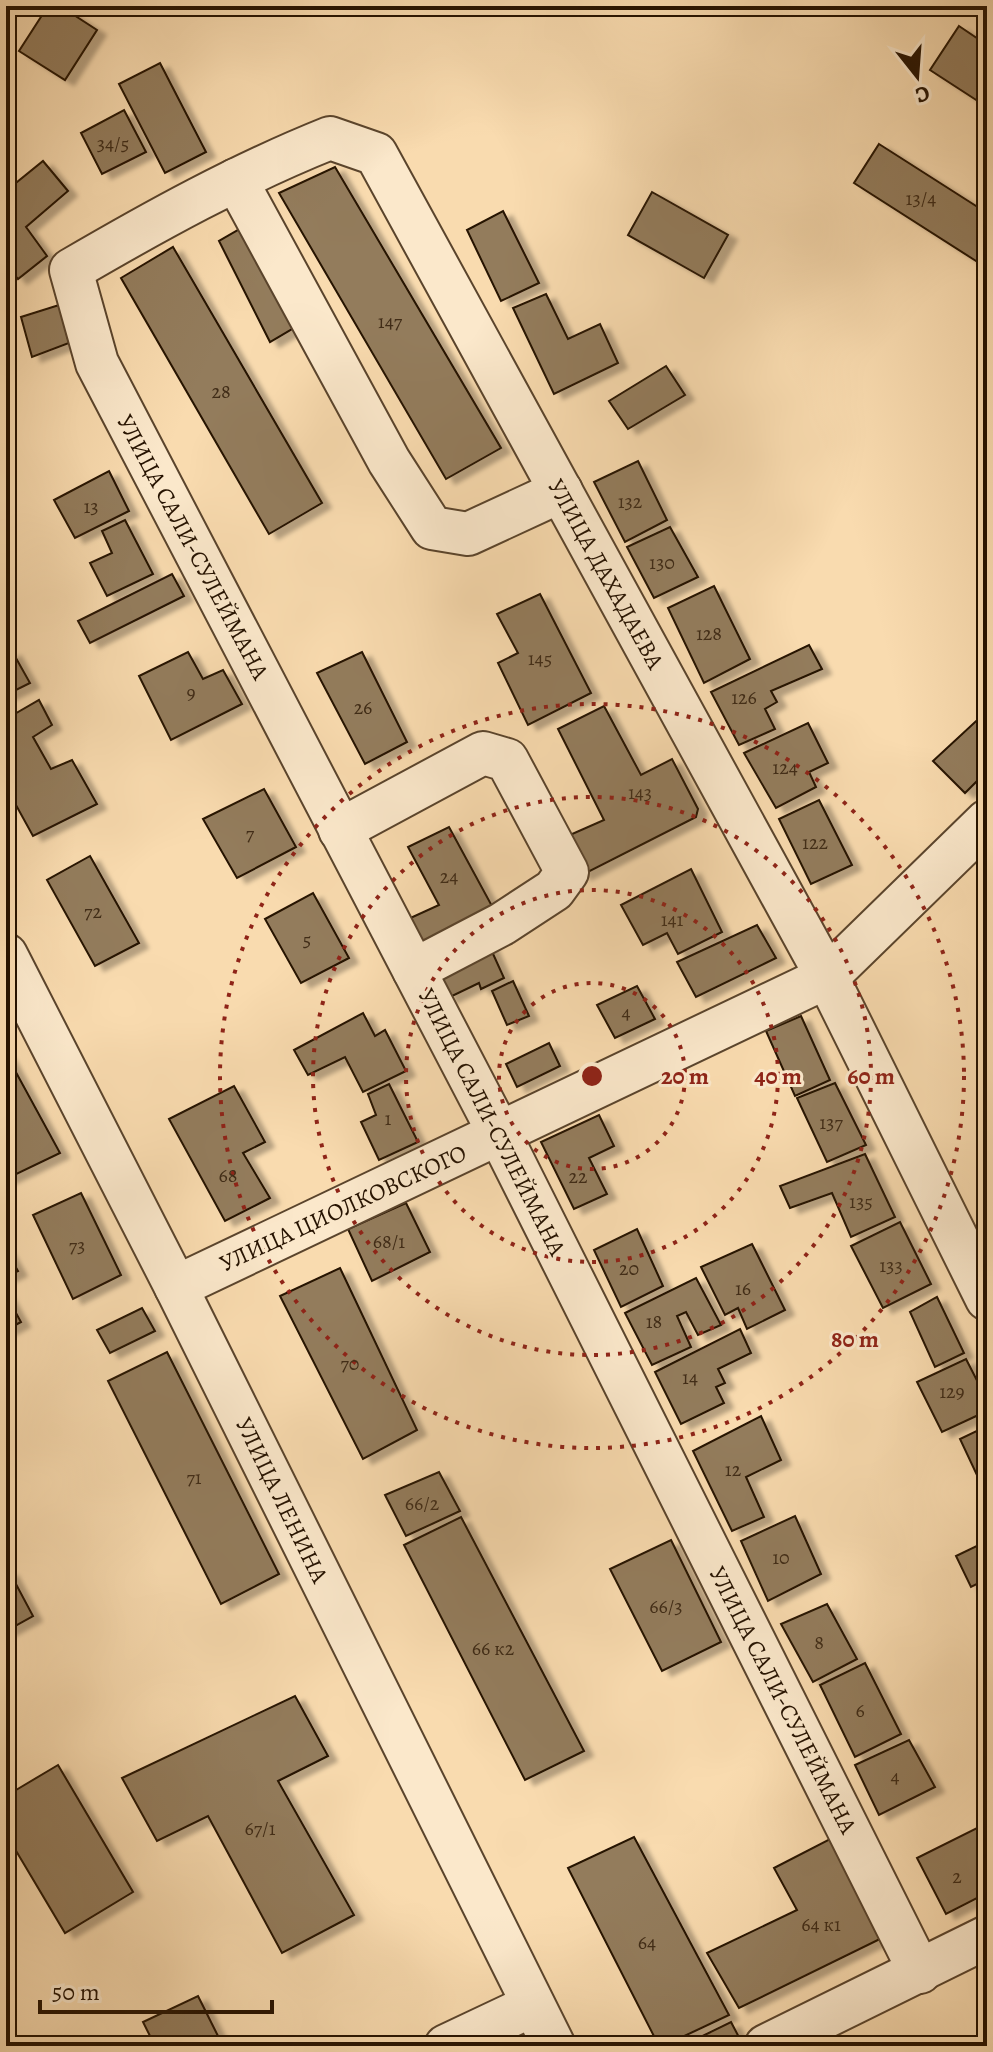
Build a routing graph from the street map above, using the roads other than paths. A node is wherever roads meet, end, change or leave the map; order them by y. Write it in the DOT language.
graph roads {
  1 [pos="236,180"];
  2 [pos="71,270"];
  3 [pos="561,491"];
  4 [pos="987,821"];
  5 [pos="340,830"];
  6 [pos="6,955"];
  7 [pos="414,970"];
  8 [pos="827,977"];
  9 [pos="499,1133"];
  10 [pos="176,1287"];
  11 [pos="987,1299"];
  12 [pos="987,1937"];
  13 [pos="920,1972"];
  14 [pos="533,2005"];
  15 [pos="446,2046"];
  16 [pos="554,2046"];
  17 [pos="766,2046"];
  1 -- 2 [label="street, УЛИЦА ДАХАДАЕВА"];
  1 -- 3 [label="street, УЛИЦА ДАХАДАЕВА"];
  1 -- 3 [label="street"];
  2 -- 5 [label="street, УЛИЦА САЛИ-СУЛЕЙМАНА"];
  3 -- 8 [label="street, УЛИЦА ДАХАДАЕВА"];
  4 -- 8 [label="street, УЛИЦА ЦИОЛКОВСКОГО"];
  5 -- 7 [label="street, УЛИЦА САЛИ-СУЛЕЙМАНА"];
  5 -- 7 [label="street"];
  6 -- 10 [label="street, УЛИЦА ЛЕНИНА"];
  7 -- 9 [label="street, УЛИЦА САЛИ-СУЛЕЙМАНА"];
  8 -- 9 [label="street, УЛИЦА ЦИОЛКОВСКОГО"];
  8 -- 11 [label="street, УЛИЦА ДАХАДАЕВА"];
  9 -- 10 [label="street, УЛИЦА ЦИОЛКОВСКОГО"];
  9 -- 13 [label="street, УЛИЦА САЛИ-СУЛЕЙМАНА"];
  10 -- 14 [label="street, УЛИЦА ЛЕНИНА"];
  12 -- 13 [label="street"];
  13 -- 17 [label="street"];
  14 -- 15 [label="street"];
  14 -- 16 [label="street, УЛИЦА ЛЕНИНА"];
}
